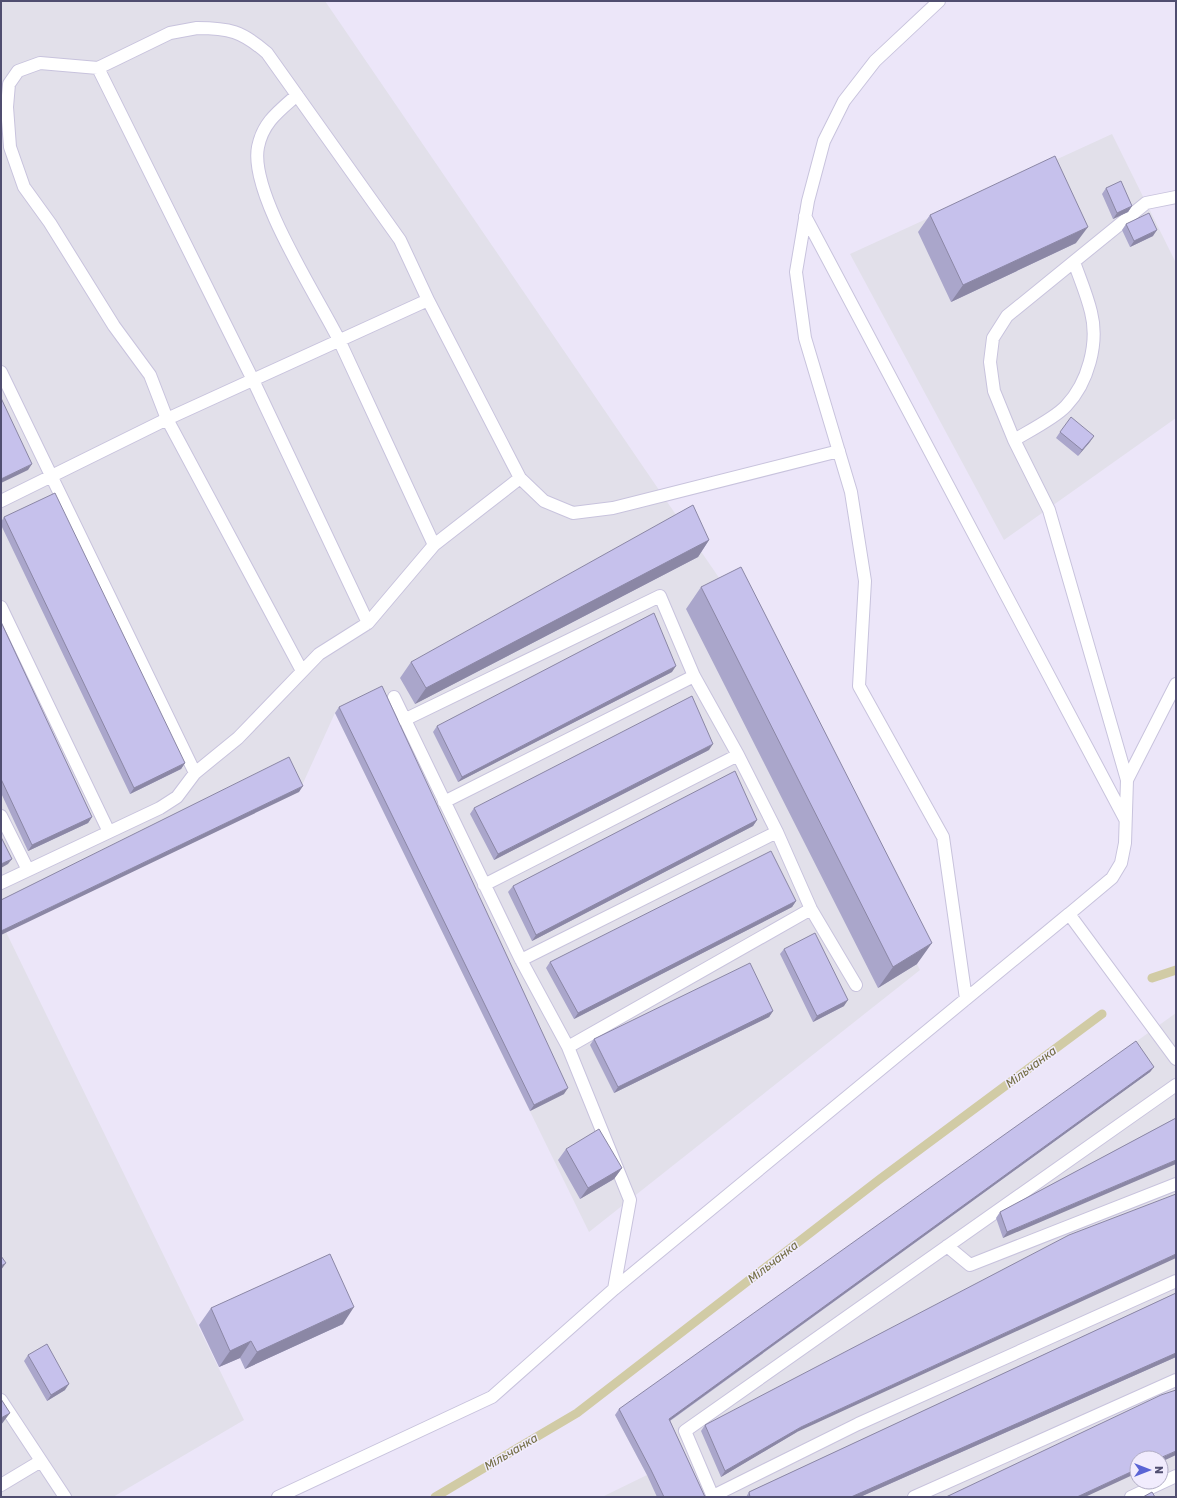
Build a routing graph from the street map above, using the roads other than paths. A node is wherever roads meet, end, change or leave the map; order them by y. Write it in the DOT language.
graph roads {
  1 [pos="939,1"];
  2 [pos="98,68"];
  3 [pos="297,95"];
  4 [pos="1176,197"];
  5 [pos="805,216"];
  6 [pos="1074,262"];
  7 [pos="428,300"];
  8 [pos="339,340"];
  9 [pos="1,372"];
  10 [pos="253,380"];
  11 [pos="167,419"];
  12 [pos="1014,440"];
  13 [pos="839,451"];
  14 [pos="52,477"];
  15 [pos="520,478"];
  16 [pos="1,501"];
  17 [pos="434,545"];
  18 [pos="1,607"];
  19 [pos="368,623"];
  20 [pos="302,671"];
  21 [pos="694,676"];
  22 [pos="1176,684"];
  23 [pos="394,697"];
  24 [pos="404,720"];
  25 [pos="738,755"];
  26 [pos="195,773"];
  27 [pos="1127,780"];
  28 [pos="444,802"];
  29 [pos="1,816"];
  30 [pos="1125,819"];
  31 [pos="109,832"];
  32 [pos="777,832"];
  33 [pos="28,870"];
  34 [pos="1,883"];
  35 [pos="484,885"];
  36 [pos="811,909"];
  37 [pos="1069,914"];
  38 [pos="522,960"];
  39 [pos="856,985"];
  40 [pos="966,999"];
  41 [pos="568,1047"];
  42 [pos="1175,1056"];
  43 [pos="1176,1085"];
  44 [pos="1176,1184"];
  45 [pos="947,1246"];
  46 [pos="1176,1281"];
  47 [pos="614,1289"];
  48 [pos="1176,1380"];
  49 [pos="1,1400"];
  50 [pos="41,1461"];
  51 [pos="1176,1476"];
  52 [pos="1,1485"];
  53 [pos="65,1497"];
  54 [pos="278,1497"];
  55 [pos="713,1497"];
  56 [pos="914,1497"];
  57 [pos="1131,1497"];
  1 -- 5 [label="lane"];
  2 -- 3 [label="lane"];
  2 -- 10 [label="lane"];
  2 -- 11 [label="lane"];
  3 -- 7 [label="lane"];
  3 -- 8 [label="lane"];
  4 -- 6 [label="lane"];
  5 -- 13 [label="lane"];
  5 -- 30 [label="lane"];
  6 -- 12 [label="lane"];
  6 -- 12 [label="lane"];
  7 -- 8 [label="lane"];
  7 -- 15 [label="lane"];
  8 -- 10 [label="lane"];
  8 -- 17 [label="lane"];
  9 -- 14 [label="lane"];
  10 -- 11 [label="lane"];
  10 -- 19 [label="lane"];
  11 -- 14 [label="lane"];
  11 -- 20 [label="lane"];
  12 -- 27 [label="lane"];
  13 -- 15 [label="lane"];
  13 -- 40 [label="lane"];
  14 -- 16 [label="lane"];
  14 -- 26 [label="lane"];
  15 -- 17 [label="lane"];
  17 -- 19 [label="lane"];
  18 -- 31 [label="lane"];
  19 -- 20 [label="lane"];
  20 -- 26 [label="lane"];
  21 -- 24 [label="lane"];
  21 -- 25 [label="lane"];
  21 -- 28 [label="lane"];
  22 -- 27 [label="lane"];
  23 -- 24 [label="lane"];
  24 -- 28 [label="lane"];
  25 -- 32 [label="lane"];
  25 -- 35 [label="lane"];
  26 -- 31 [label="lane"];
  27 -- 30 [label="lane"];
  28 -- 35 [label="lane"];
  29 -- 33 [label="lane"];
  30 -- 37 [label="lane"];
  31 -- 33 [label="lane"];
  32 -- 36 [label="lane"];
  32 -- 38 [label="lane"];
  33 -- 34 [label="lane"];
  35 -- 38 [label="lane"];
  36 -- 39 [label="lane"];
  36 -- 41 [label="lane"];
  37 -- 40 [label="lane"];
  37 -- 42 [label="lane"];
  38 -- 41 [label="lane"];
  40 -- 47 [label="lane"];
  41 -- 47 [label="lane"];
  43 -- 45 [label="lane"];
  44 -- 45 [label="lane"];
  45 -- 55 [label="lane"];
  46 -- 55 [label="lane"];
  47 -- 54 [label="lane"];
  48 -- 56 [label="lane"];
  49 -- 50 [label="lane"];
  50 -- 52 [label="lane"];
  50 -- 53 [label="lane"];
  51 -- 57 [label="lane"];
}
